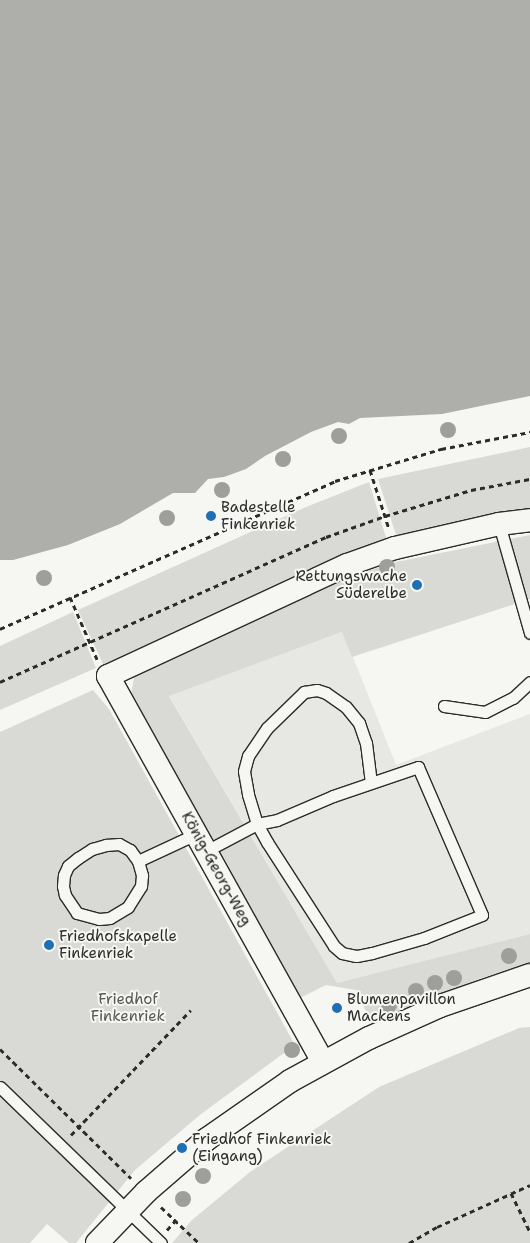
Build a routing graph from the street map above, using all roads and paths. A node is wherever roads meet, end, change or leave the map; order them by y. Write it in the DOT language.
graph roads {
  1 [pos="530,432"];
  2 [pos="370,470"];
  3 [pos="530,480"];
  4 [pos="385,516"];
  5 [pos="530,520"];
  6 [pos="500,524"];
  7 [pos="70,597"];
  8 [pos="0,628"];
  9 [pos="530,633"];
  10 [pos="89,642"];
  11 [pos="104,672"];
  12 [pos="0,682"];
  13 [pos="530,682"];
  14 [pos="444,706"];
  15 [pos="371,783"];
  16 [pos="258,824"];
  17 [pos="201,843"];
  18 [pos="138,861"];
  19 [pos="530,976"];
  20 [pos="192,1010"];
  21 [pos="0,1048"];
  22 [pos="323,1062"];
  23 [pos="0,1086"];
  24 [pos="79,1126"];
  25 [pos="61,1145"];
  26 [pos="132,1179"];
  27 [pos="530,1185"];
  28 [pos="511,1193"];
  29 [pos="157,1204"];
  30 [pos="127,1210"];
  31 [pos="530,1232"];
  32 [pos="96,1243"];
  33 [pos="161,1243"];
  34 [pos="199,1243"];
  35 [pos="409,1243"];
  1 -- 2 [label="path"];
  2 -- 4 [label="path"];
  2 -- 7 [label="path"];
  3 -- 4 [label="path"];
  4 -- 10 [label="path"];
  5 -- 6 [label="street"];
  6 -- 9 [label="lane"];
  6 -- 11 [label="street"];
  7 -- 8 [label="path"];
  7 -- 10 [label="path"];
  10 -- 11 [label="path"];
  10 -- 12 [label="path"];
  11 -- 17 [label="street, König-Georg-Weg"];
  13 -- 14 [label="lane"];
  15 -- 16 [label="lane"];
  15 -- 16 [label="lane"];
  15 -- 16 [label="lane"];
  16 -- 17 [label="lane"];
  17 -- 18 [label="lane"];
  17 -- 22 [label="street, König-Georg-Weg"];
  18 -- 18 [label="lane"];
  19 -- 22 [label="street"];
  20 -- 24 [label="path"];
  21 -- 24 [label="path"];
  22 -- 30 [label="street"];
  23 -- 25 [label="lane"];
  24 -- 25 [label="path"];
  24 -- 26 [label="path"];
  25 -- 30 [label="lane"];
  27 -- 28 [label="path"];
  28 -- 31 [label="path"];
  28 -- 35 [label="path"];
  29 -- 34 [label="path"];
  30 -- 32 [label="street"];
  30 -- 33 [label="lane"];
}
